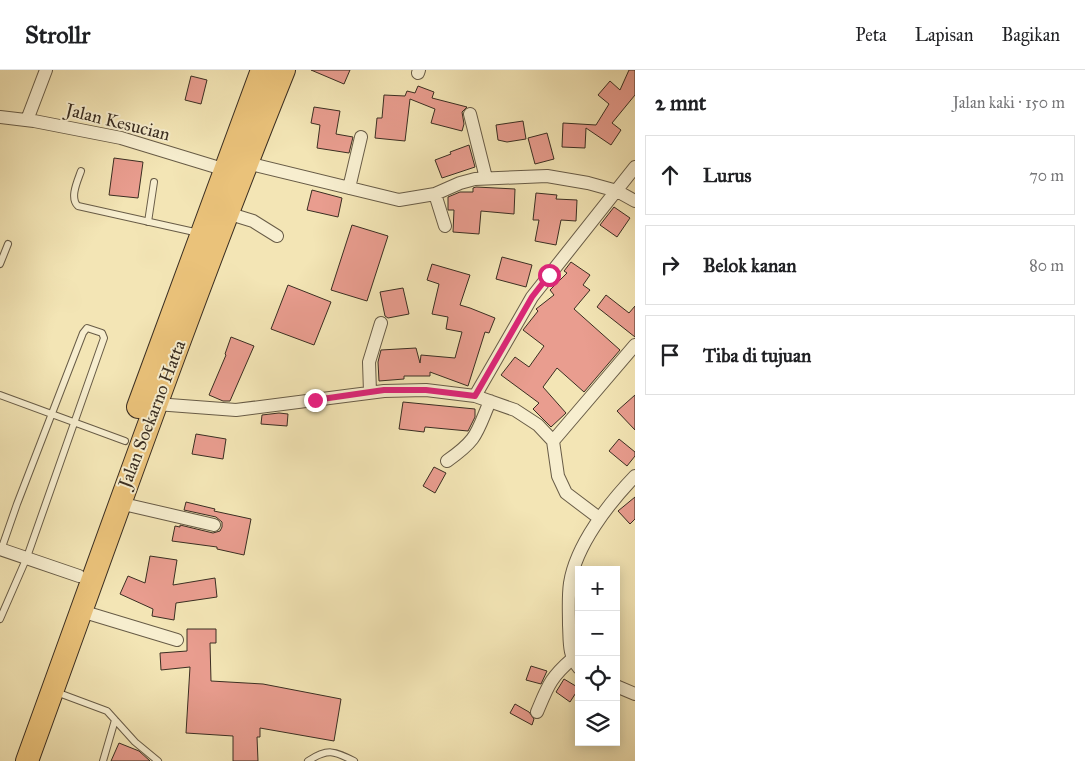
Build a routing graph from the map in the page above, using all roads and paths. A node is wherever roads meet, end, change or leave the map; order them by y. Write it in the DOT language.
graph roads {
  1 [pos="46,70"];
  2 [pos="262,70"];
  3 [pos="284,70"];
  4 [pos="470,114"];
  5 [pos="0,118"];
  6 [pos="28,120"];
  7 [pos="361,137"];
  8 [pos="236,166"];
  9 [pos="635,167"];
  10 [pos="81,171"];
  11 [pos="486,178"];
  12 [pos="154,182"];
  13 [pos="350,188"];
  14 [pos="617,191"];
  15 [pos="435,194"];
  16 [pos="635,202"];
  17 [pos="227,213"];
  18 [pos="148,222"];
  19 [pos="445,226"];
  20 [pos="202,234"];
  21 [pos="277,236"];
  22 [pos="8,244"];
  23 [pos="0,264"];
  24 [pos="381,323"];
  25 [pos="635,345"];
  26 [pos="370,392"];
  27 [pos="0,395"];
  28 [pos="475,396"];
  29 [pos="490,401"];
  30 [pos="156,404"];
  31 [pos="52,414"];
  32 [pos="75,422"];
  33 [pos="125,441"];
  34 [pos="553,441"];
  35 [pos="447,461"];
  36 [pos="635,476"];
  37 [pos="119,503"];
  38 [pos="599,518"];
  39 [pos="214,526"];
  40 [pos="0,551"];
  41 [pos="27,557"];
  42 [pos="79,576"];
  43 [pos="81,611"];
  44 [pos="0,619"];
  45 [pos="178,640"];
  46 [pos="575,664"];
  47 [pos="620,687"];
  48 [pos="633,689"];
  49 [pos="53,691"];
  50 [pos="537,712"];
  51 [pos="115,720"];
  52 [pos="11,761"];
  53 [pos="28,761"];
  54 [pos="103,761"];
  55 [pos="158,761"];
  56 [pos="308,761"];
  57 [pos="354,761"];
  1 -- 6 [label="street"];
  2 -- 8 [label="highway, Jalan Soekarno Hatta"];
  3 -- 8 [label="highway, Jalan Soekarno Hatta"];
  4 -- 11 [label="street"];
  5 -- 6 [label="street, Jalan Kesucian"];
  6 -- 8 [label="street, Jalan Kesucian"];
  7 -- 13 [label="street"];
  8 -- 13 [label="street, Jalan Kesucian"];
  8 -- 17 [label="highway, Jalan Soekarno Hatta"];
  8 -- 20 [label="highway, Jalan Soekarno Hatta"];
  9 -- 14 [label="street"];
  10 -- 18 [label="lane"];
  11 -- 14 [label="street, Jalan Kesucian"];
  11 -- 15 [label="street, Jalan Kesucian"];
  12 -- 18 [label="lane"];
  13 -- 15 [label="street, Jalan Kesucian"];
  14 -- 16 [label="street, Jalan Kesucian"];
  14 -- 28 [label="street"];
  15 -- 19 [label="street"];
  17 -- 21 [label="street"];
  17 -- 30 [label="highway, Jalan Soekarno Hatta"];
  18 -- 20 [label="lane"];
  20 -- 33 [label="highway, Jalan Soekarno Hatta"];
  22 -- 23 [label="lane"];
  24 -- 26 [label="street"];
  25 -- 34 [label="street"];
  26 -- 28 [label="street"];
  26 -- 30 [label="street"];
  27 -- 31 [label="lane"];
  28 -- 29 [label="street"];
  29 -- 34 [label="street"];
  29 -- 35 [label="street"];
  30 -- 37 [label="highway, Jalan Soekarno Hatta"];
  31 -- 32 [label="lane"];
  31 -- 32 [label="lane"];
  31 -- 40 [label="lane"];
  32 -- 33 [label="lane"];
  32 -- 41 [label="lane"];
  33 -- 42 [label="highway, Jalan Soekarno Hatta"];
  34 -- 38 [label="street"];
  36 -- 38 [label="street"];
  37 -- 39 [label="street"];
  37 -- 43 [label="highway, Jalan Soekarno Hatta"];
  38 -- 46 [label="street"];
  40 -- 41 [label="street"];
  41 -- 42 [label="street"];
  41 -- 44 [label="lane"];
  42 -- 52 [label="highway, Jalan Soekarno Hatta"];
  43 -- 45 [label="street"];
  43 -- 49 [label="highway, Jalan Soekarno Hatta"];
  46 -- 50 [label="street"];
  47 -- 48 [label="street"];
  49 -- 51 [label="lane"];
  49 -- 53 [label="highway, Jalan Soekarno Hatta"];
  51 -- 54 [label="lane"];
  51 -- 55 [label="lane"];
  56 -- 57 [label="lane"];
}
